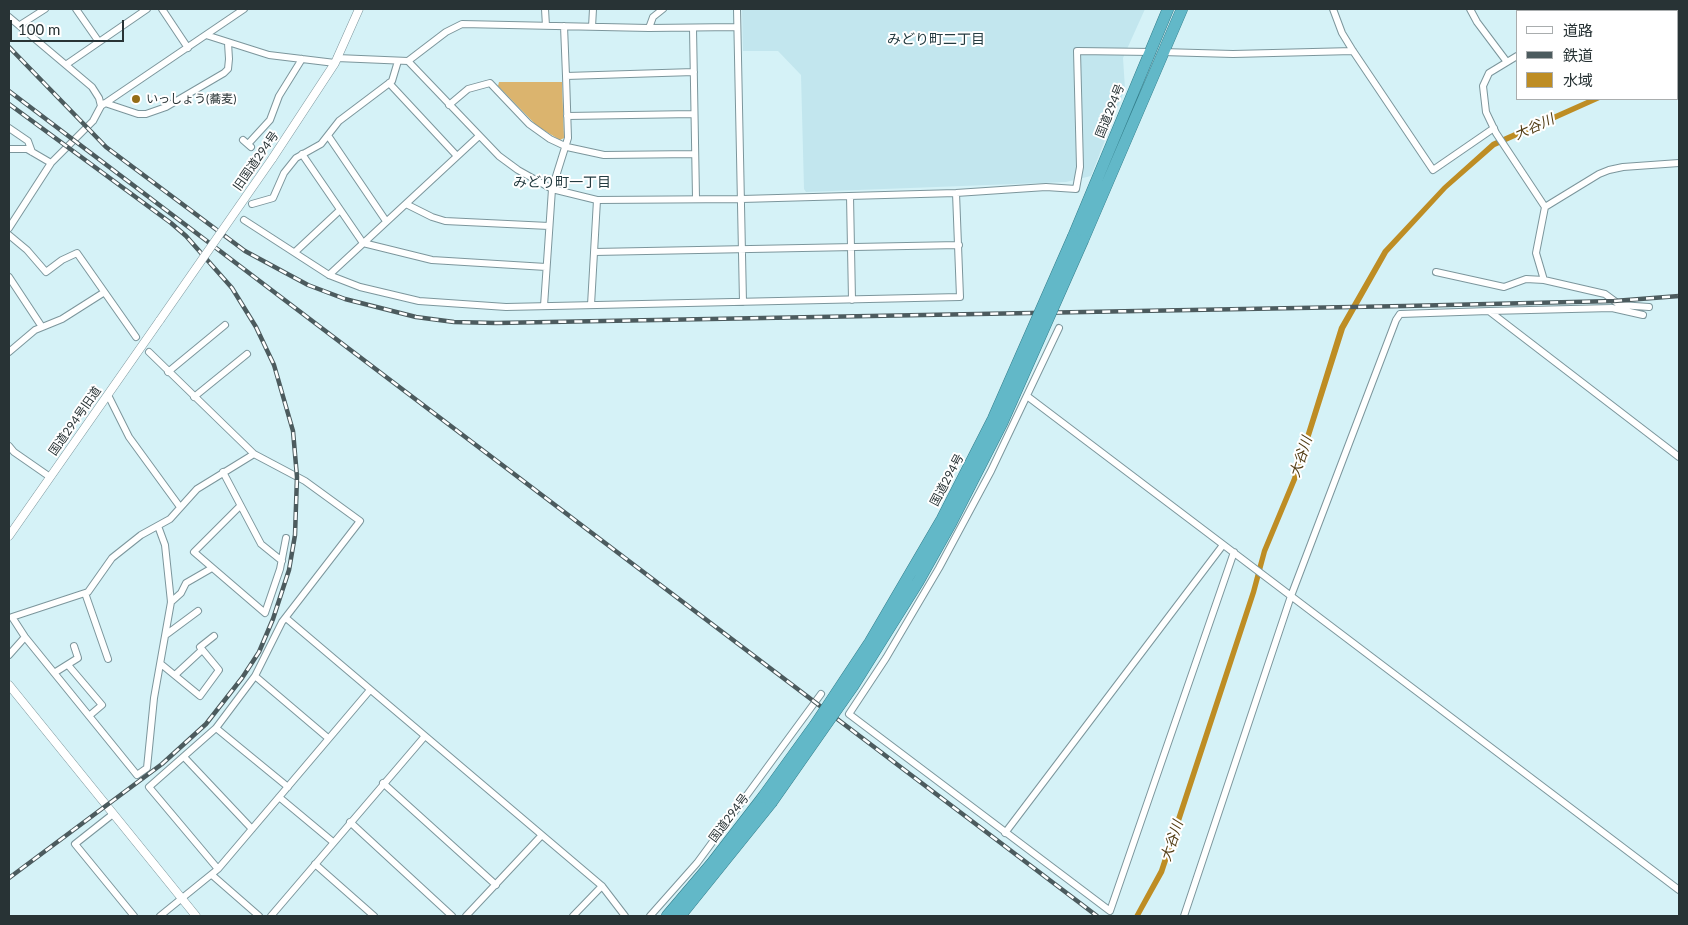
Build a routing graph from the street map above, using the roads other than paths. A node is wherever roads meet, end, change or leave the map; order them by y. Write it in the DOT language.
graph roads {
  1 [pos="45,9"];
  2 [pos="76,9"];
  3 [pos="147,9"];
  4 [pos="162,9"];
  5 [pos="244,9"];
  6 [pos="359,9"];
  7 [pos="545,9"];
  8 [pos="593,9"];
  9 [pos="663,9"];
  10 [pos="737,9"];
  11 [pos="1168,9"];
  12 [pos="1182,9"];
  13 [pos="1333,9"];
  14 [pos="1470,9"];
  15 [pos="9,17"];
  16 [pos="20,25"];
  17 [pos="546,26"];
  18 [pos="564,26"];
  19 [pos="592,27"];
  20 [pos="737,27"];
  21 [pos="648,28"];
  22 [pos="693,28"];
  23 [pos="206,35"];
  24 [pos="99,42"];
  25 [pos="228,43"];
  26 [pos="188,48"];
  27 [pos="1353,51"];
  28 [pos="1150,52"];
  29 [pos="1163,52"];
  30 [pos="1516,57"];
  31 [pos="302,59"];
  32 [pos="336,61"];
  33 [pos="398,61"];
  34 [pos="408,61"];
  35 [pos="1507,62"];
  36 [pos="67,64"];
  37 [pos="694,72"];
  38 [pos="566,76"];
  39 [pos="389,83"];
  40 [pos="103,105"];
  41 [pos="450,105"];
  42 [pos="694,114"];
  43 [pos="568,116"];
  44 [pos="9,128"];
  45 [pos="1495,130"];
  46 [pos="479,136"];
  47 [pos="329,137"];
  48 [pos="247,144"];
  49 [pos="567,147"];
  50 [pos="9,149"];
  51 [pos="32,152"];
  52 [pos="302,154"];
  53 [pos="695,154"];
  54 [pos="457,156"];
  55 [pos="51,163"];
  56 [pos="1679,163"];
  57 [pos="552,189"];
  58 [pos="956,193"];
  59 [pos="850,196"];
  60 [pos="696,198"];
  61 [pos="742,198"];
  62 [pos="598,200"];
  63 [pos="252,204"];
  64 [pos="406,204"];
  65 [pos="1545,206"];
  66 [pos="340,210"];
  67 [pos="244,220"];
  68 [pos="386,221"];
  69 [pos="549,226"];
  70 [pos="9,228"];
  71 [pos="9,236"];
  72 [pos="1078,239"];
  73 [pos="363,243"];
  74 [pos="959,245"];
  75 [pos="851,248"];
  76 [pos="743,250"];
  77 [pos="295,252"];
  78 [pos="594,252"];
  79 [pos="546,267"];
  80 [pos="1436,272"];
  81 [pos="329,275"];
  82 [pos="9,277"];
  83 [pos="1544,280"];
  84 [pos="103,293"];
  85 [pos="852,300"];
  86 [pos="744,302"];
  87 [pos="591,305"];
  88 [pos="544,306"];
  89 [pos="1649,307"];
  90 [pos="1489,311"];
  91 [pos="1643,314"];
  92 [pos="160,320"];
  93 [pos="225,325"];
  94 [pos="42,326"];
  95 [pos="1059,328"];
  96 [pos="136,337"];
  97 [pos="9,352"];
  98 [pos="149,352"];
  99 [pos="247,354"];
  100 [pos="168,372"];
  101 [pos="108,395"];
  102 [pos="1027,396"];
  103 [pos="194,398"];
  104 [pos="9,446"];
  105 [pos="254,454"];
  106 [pos="1679,457"];
  107 [pos="223,472"];
  108 [pos="50,477"];
  109 [pos="240,506"];
  110 [pos="180,507"];
  111 [pos="158,526"];
  112 [pos="9,536"];
  113 [pos="286,538"];
  114 [pos="1223,545"];
  115 [pos="1234,552"];
  116 [pos="282,561"];
  117 [pos="212,568"];
  118 [pos="85,592"];
  119 [pos="1289,595"];
  120 [pos="171,602"];
  121 [pos="198,610"];
  122 [pos="286,618"];
  123 [pos="167,634"];
  124 [pos="214,636"];
  125 [pos="25,637"];
  126 [pos="74,646"];
  127 [pos="202,650"];
  128 [pos="9,655"];
  129 [pos="108,659"];
  130 [pos="68,664"];
  131 [pos="161,664"];
  132 [pos="54,673"];
  133 [pos="175,675"];
  134 [pos="255,676"];
  135 [pos="9,685"];
  136 [pos="370,690"];
  137 [pos="821,694"];
  138 [pos="89,716"];
  139 [pos="216,728"];
  140 [pos="425,736"];
  141 [pos="328,738"];
  142 [pos="185,758"];
  143 [pos="384,784"];
  144 [pos="288,787"];
  145 [pos="279,797"];
  146 [pos="767,800"];
  147 [pos="112,814"];
  148 [pos="350,822"];
  149 [pos="252,829"];
  150 [pos="1005,833"];
  151 [pos="541,836"];
  152 [pos="333,842"];
  153 [pos="315,864"];
  154 [pos="218,870"];
  155 [pos="212,875"];
  156 [pos="496,885"];
  157 [pos="602,886"];
  158 [pos="1679,890"];
  159 [pos="182,899"];
  160 [pos="134,916"];
  161 [pos="160,916"];
  162 [pos="196,916"];
  163 [pos="259,916"];
  164 [pos="271,916"];
  165 [pos="374,916"];
  166 [pos="452,916"];
  167 [pos="466,916"];
  168 [pos="573,916"];
  169 [pos="625,916"];
  170 [pos="650,916"];
  171 [pos="667,916"];
  172 [pos="680,916"];
  173 [pos="1184,916"];
  1 -- 16 [label="street"];
  2 -- 24 [label="street"];
  3 -- 24 [label="street"];
  4 -- 26 [label="street"];
  5 -- 23 [label="street"];
  6 -- 32 [label="street, 旧国道294号"];
  7 -- 17 [label="street"];
  8 -- 19 [label="street"];
  9 -- 21 [label="street"];
  10 -- 20 [label="street"];
  11 -- 28 [label="highway, 国道294号"];
  12 -- 29 [label="highway, 国道294号"];
  13 -- 27 [label="street"];
  14 -- 35 [label="street"];
  15 -- 16 [label="street"];
  16 -- 36 [label="street"];
  17 -- 18 [label="street"];
  17 -- 34 [label="street"];
  18 -- 19 [label="street"];
  18 -- 38 [label="street"];
  19 -- 21 [label="street"];
  20 -- 22 [label="street"];
  20 -- 61 [label="street"];
  21 -- 22 [label="street"];
  22 -- 37 [label="street"];
  23 -- 25 [label="street"];
  23 -- 26 [label="street"];
  24 -- 36 [label="street"];
  25 -- 31 [label="street"];
  25 -- 40 [label="street"];
  26 -- 40 [label="street"];
  27 -- 29 [label="street"];
  27 -- 45 [label="street"];
  28 -- 29 [label="street"];
  28 -- 58 [label="street"];
  28 -- 72 [label="highway, 国道294号"];
  29 -- 72 [label="highway, 国道294号"];
  30 -- 35 [label="street"];
  31 -- 32 [label="street"];
  31 -- 48 [label="street"];
  32 -- 33 [label="street"];
  32 -- 92 [label="street, 旧国道294号, bridge"];
  33 -- 34 [label="street"];
  33 -- 39 [label="street"];
  34 -- 41 [label="street"];
  35 -- 45 [label="street"];
  36 -- 40 [label="street"];
  37 -- 38 [label="street"];
  37 -- 42 [label="street"];
  38 -- 43 [label="street"];
  39 -- 47 [label="street"];
  39 -- 54 [label="street"];
  40 -- 55 [label="street"];
  41 -- 46 [label="street"];
  41 -- 49 [label="street"];
  42 -- 43 [label="street"];
  42 -- 53 [label="street"];
  43 -- 49 [label="street"];
  44 -- 51 [label="street"];
  45 -- 65 [label="street"];
  46 -- 54 [label="street"];
  46 -- 57 [label="street"];
  47 -- 52 [label="street"];
  47 -- 68 [label="street"];
  49 -- 53 [label="street"];
  49 -- 57 [label="street"];
  50 -- 51 [label="street"];
  51 -- 55 [label="street"];
  52 -- 63 [label="street"];
  52 -- 66 [label="street"];
  53 -- 60 [label="street"];
  54 -- 64 [label="street"];
  55 -- 70 [label="street"];
  56 -- 65 [label="street"];
  57 -- 62 [label="street"];
  57 -- 69 [label="street"];
  58 -- 59 [label="street"];
  58 -- 74 [label="street"];
  59 -- 61 [label="street"];
  59 -- 75 [label="street"];
  60 -- 61 [label="street"];
  60 -- 62 [label="street"];
  61 -- 76 [label="street"];
  62 -- 78 [label="street"];
  64 -- 68 [label="street"];
  64 -- 69 [label="street"];
  65 -- 83 [label="street"];
  66 -- 73 [label="street"];
  66 -- 77 [label="street"];
  67 -- 77 [label="street"];
  68 -- 73 [label="street"];
  69 -- 79 [label="street"];
  71 -- 84 [label="street"];
  72 -- 146 [label="highway, 国道294号, bridge"];
  73 -- 79 [label="street"];
  73 -- 81 [label="street"];
  74 -- 75 [label="street"];
  74 -- 85 [label="street"];
  75 -- 76 [label="street"];
  75 -- 85 [label="street"];
  76 -- 78 [label="street"];
  76 -- 86 [label="street"];
  77 -- 81 [label="street"];
  78 -- 87 [label="street"];
  79 -- 88 [label="street"];
  80 -- 83 [label="street"];
  81 -- 88 [label="street"];
  82 -- 94 [label="street"];
  83 -- 89 [label="street"];
  84 -- 94 [label="street"];
  84 -- 96 [label="street"];
  85 -- 86 [label="street"];
  86 -- 87 [label="street"];
  87 -- 88 [label="street"];
  90 -- 91 [label="street"];
  90 -- 106 [label="street"];
  90 -- 119 [label="street"];
  92 -- 101 [label="street, 国道294号旧道"];
  93 -- 100 [label="street"];
  94 -- 97 [label="street"];
  95 -- 102 [label="street"];
  98 -- 100 [label="street"];
  99 -- 103 [label="street"];
  100 -- 103 [label="street"];
  101 -- 108 [label="street, 国道294号旧道"];
  101 -- 110 [label="street"];
  102 -- 114 [label="street"];
  102 -- 150 [label="street"];
  103 -- 105 [label="street"];
  104 -- 108 [label="street"];
  105 -- 107 [label="street"];
  105 -- 122 [label="street"];
  107 -- 109 [label="street"];
  107 -- 110 [label="street"];
  108 -- 112 [label="street, 国道294号旧道"];
  109 -- 116 [label="street"];
  109 -- 117 [label="street"];
  110 -- 111 [label="street"];
  111 -- 118 [label="street"];
  111 -- 120 [label="street"];
  113 -- 116 [label="street"];
  114 -- 115 [label="street"];
  114 -- 150 [label="street"];
  115 -- 119 [label="street"];
  115 -- 150 [label="street"];
  116 -- 117 [label="street"];
  117 -- 120 [label="street"];
  118 -- 125 [label="street"];
  118 -- 129 [label="street"];
  119 -- 158 [label="street"];
  119 -- 173 [label="street"];
  120 -- 123 [label="street"];
  121 -- 123 [label="street"];
  122 -- 134 [label="street"];
  122 -- 136 [label="street"];
  123 -- 131 [label="street"];
  124 -- 127 [label="street"];
  125 -- 128 [label="street"];
  125 -- 132 [label="street"];
  126 -- 130 [label="street"];
  127 -- 133 [label="street"];
  127 -- 133 [label="street"];
  130 -- 132 [label="street"];
  130 -- 138 [label="street"];
  131 -- 133 [label="street"];
  131 -- 138 [label="street"];
  132 -- 138 [label="street"];
  134 -- 139 [label="street"];
  134 -- 141 [label="street"];
  135 -- 147 [label="street"];
  136 -- 140 [label="street"];
  136 -- 141 [label="street"];
  137 -- 170 [label="street"];
  139 -- 142 [label="street"];
  139 -- 144 [label="street"];
  140 -- 143 [label="street"];
  140 -- 151 [label="street"];
  141 -- 144 [label="street"];
  142 -- 149 [label="street"];
  142 -- 154 [label="street"];
  143 -- 148 [label="street"];
  143 -- 156 [label="street"];
  144 -- 145 [label="street"];
  145 -- 149 [label="street"];
  145 -- 152 [label="street"];
  146 -- 171 [label="highway, 国道294号"];
  146 -- 172 [label="highway, 国道294号"];
  147 -- 159 [label="street"];
  147 -- 160 [label="street"];
  148 -- 152 [label="street"];
  148 -- 166 [label="street"];
  149 -- 154 [label="street"];
  151 -- 156 [label="street"];
  151 -- 157 [label="street"];
  152 -- 153 [label="street"];
  153 -- 164 [label="street"];
  153 -- 165 [label="street"];
  154 -- 155 [label="street"];
  155 -- 159 [label="street"];
  155 -- 163 [label="street"];
  156 -- 167 [label="street"];
  157 -- 168 [label="street"];
  157 -- 169 [label="street"];
  159 -- 161 [label="street"];
  159 -- 162 [label="street"];
}
